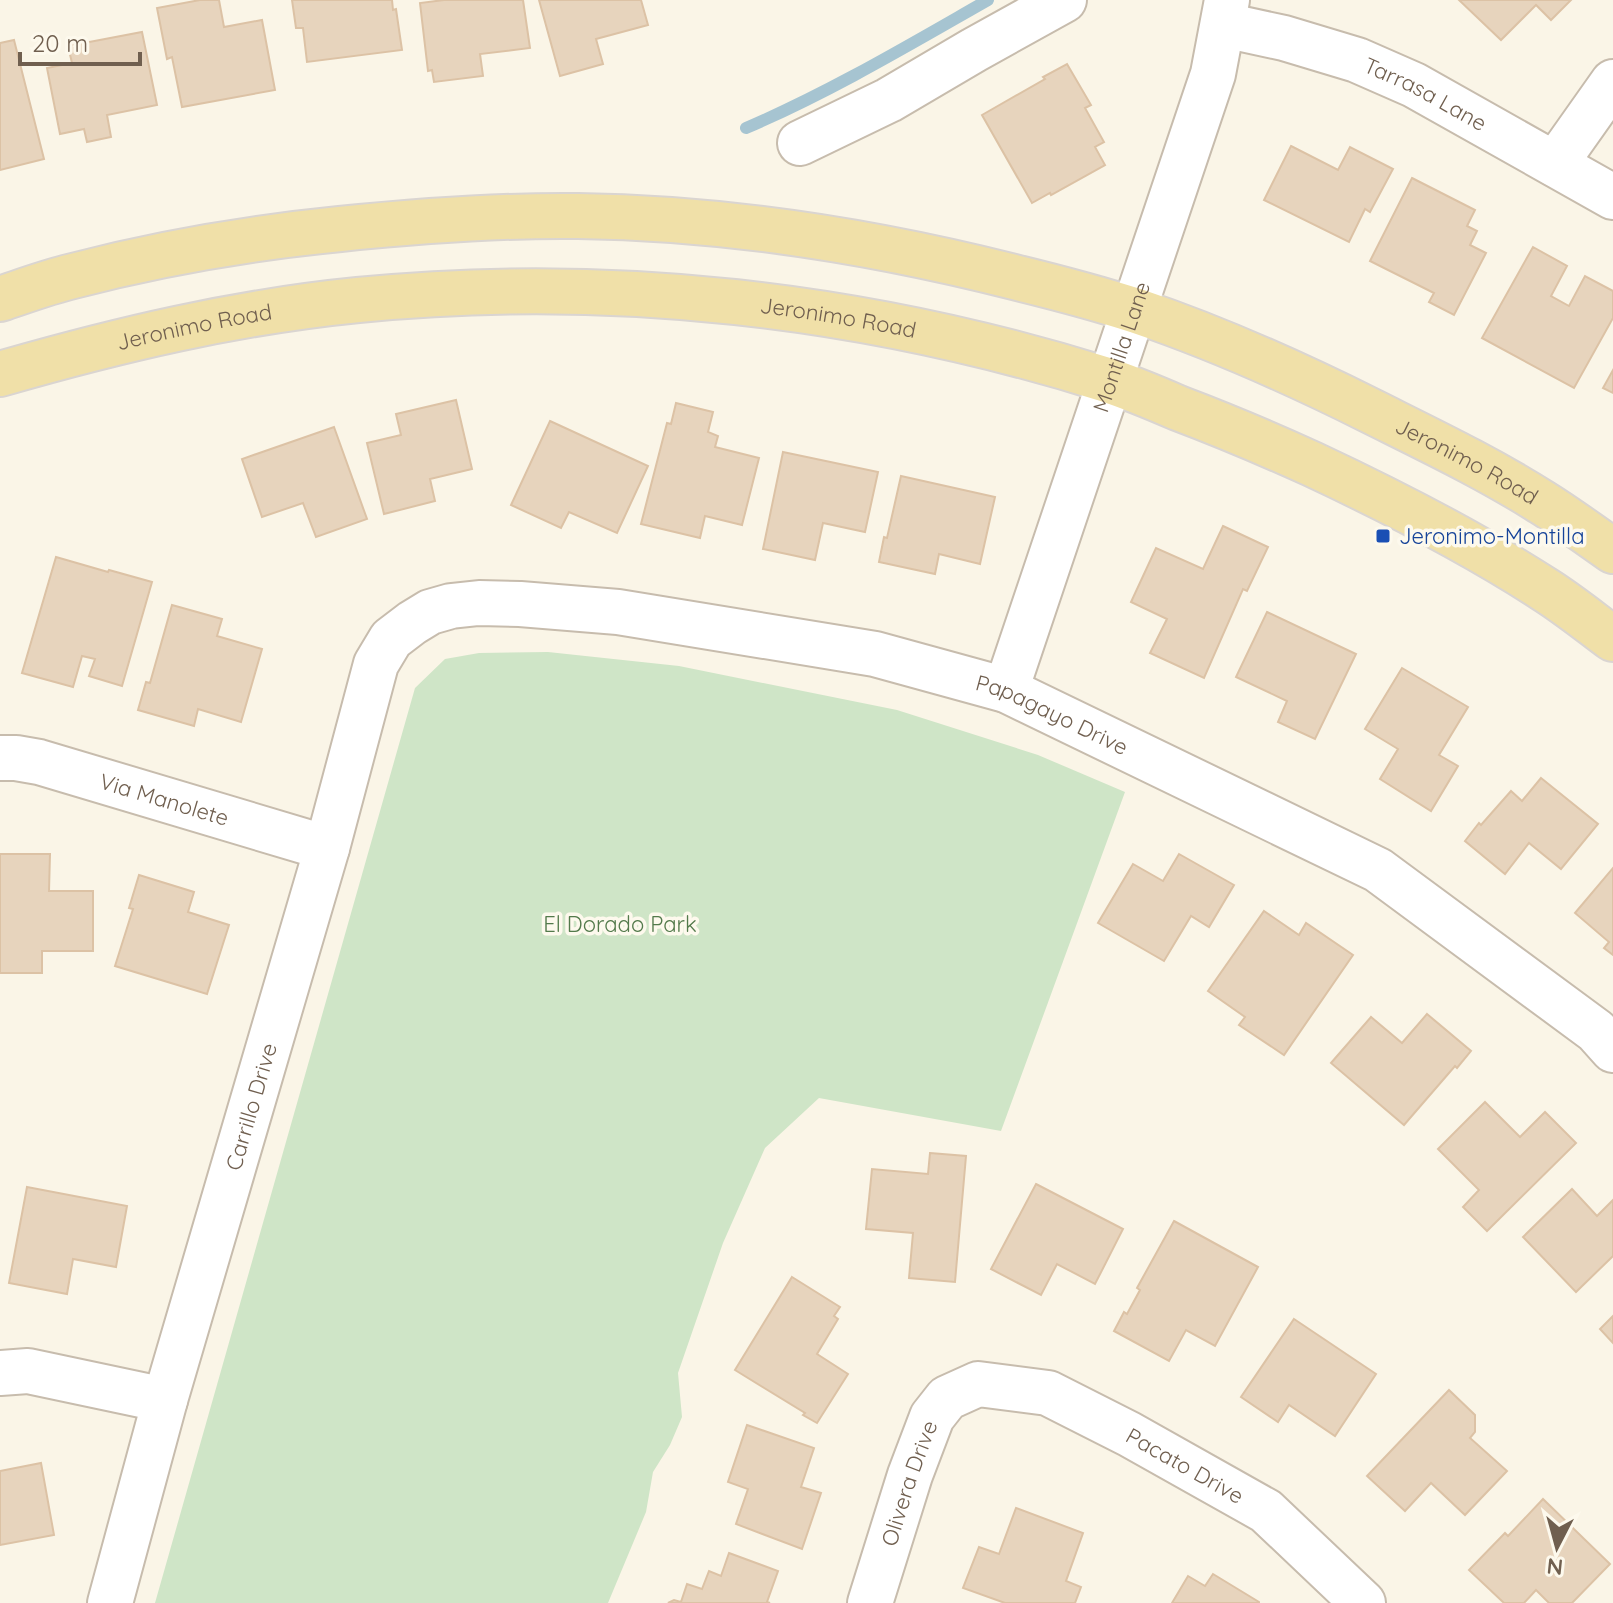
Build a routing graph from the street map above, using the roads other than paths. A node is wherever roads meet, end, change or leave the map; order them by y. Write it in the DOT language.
graph roads {
  1 [pos="1064,0"];
  2 [pos="1225,13"];
  3 [pos="1613,82"];
  4 [pos="800,143"];
  5 [pos="1555,164"];
  6 [pos="1613,197"];
  7 [pos="0,299"];
  8 [pos="1134,310"];
  9 [pos="0,374"];
  10 [pos="1111,381"];
  11 [pos="1613,551"];
  12 [pos="412,623"];
  13 [pos="1613,639"];
  14 [pos="1006,690"];
  15 [pos="0,758"];
  16 [pos="327,848"];
  17 [pos="1613,1050"];
  18 [pos="0,1373"];
  19 [pos="978,1384"];
  20 [pos="165,1400"];
  21 [pos="110,1603"];
  22 [pos="870,1603"];
  23 [pos="1363,1603"];
  1 -- 4 [label="street"];
  2 -- 5 [label="street, Tarrasa Lane"];
  2 -- 8 [label="street, Montilla Lane"];
  3 -- 5 [label="street"];
  5 -- 6 [label="street, Tarrasa Lane"];
  7 -- 8 [label="main road, Jeronimo Road"];
  8 -- 10 [label="street, Montilla Lane"];
  8 -- 11 [label="main road, Jeronimo Road"];
  9 -- 10 [label="main road, Jeronimo Road"];
  10 -- 13 [label="main road, Jeronimo Road"];
  10 -- 14 [label="street, Montilla Lane"];
  12 -- 14 [label="street, Papagayo Drive"];
  12 -- 16 [label="street, Carrillo Drive"];
  14 -- 17 [label="street, Papagayo Drive"];
  15 -- 16 [label="street, Via Manolete"];
  16 -- 20 [label="street, Carrillo Drive"];
  18 -- 20 [label="street"];
  19 -- 22 [label="street, Olivera Drive"];
  19 -- 23 [label="street, Pacato Drive"];
  20 -- 21 [label="street, Carrillo Drive"];
}
